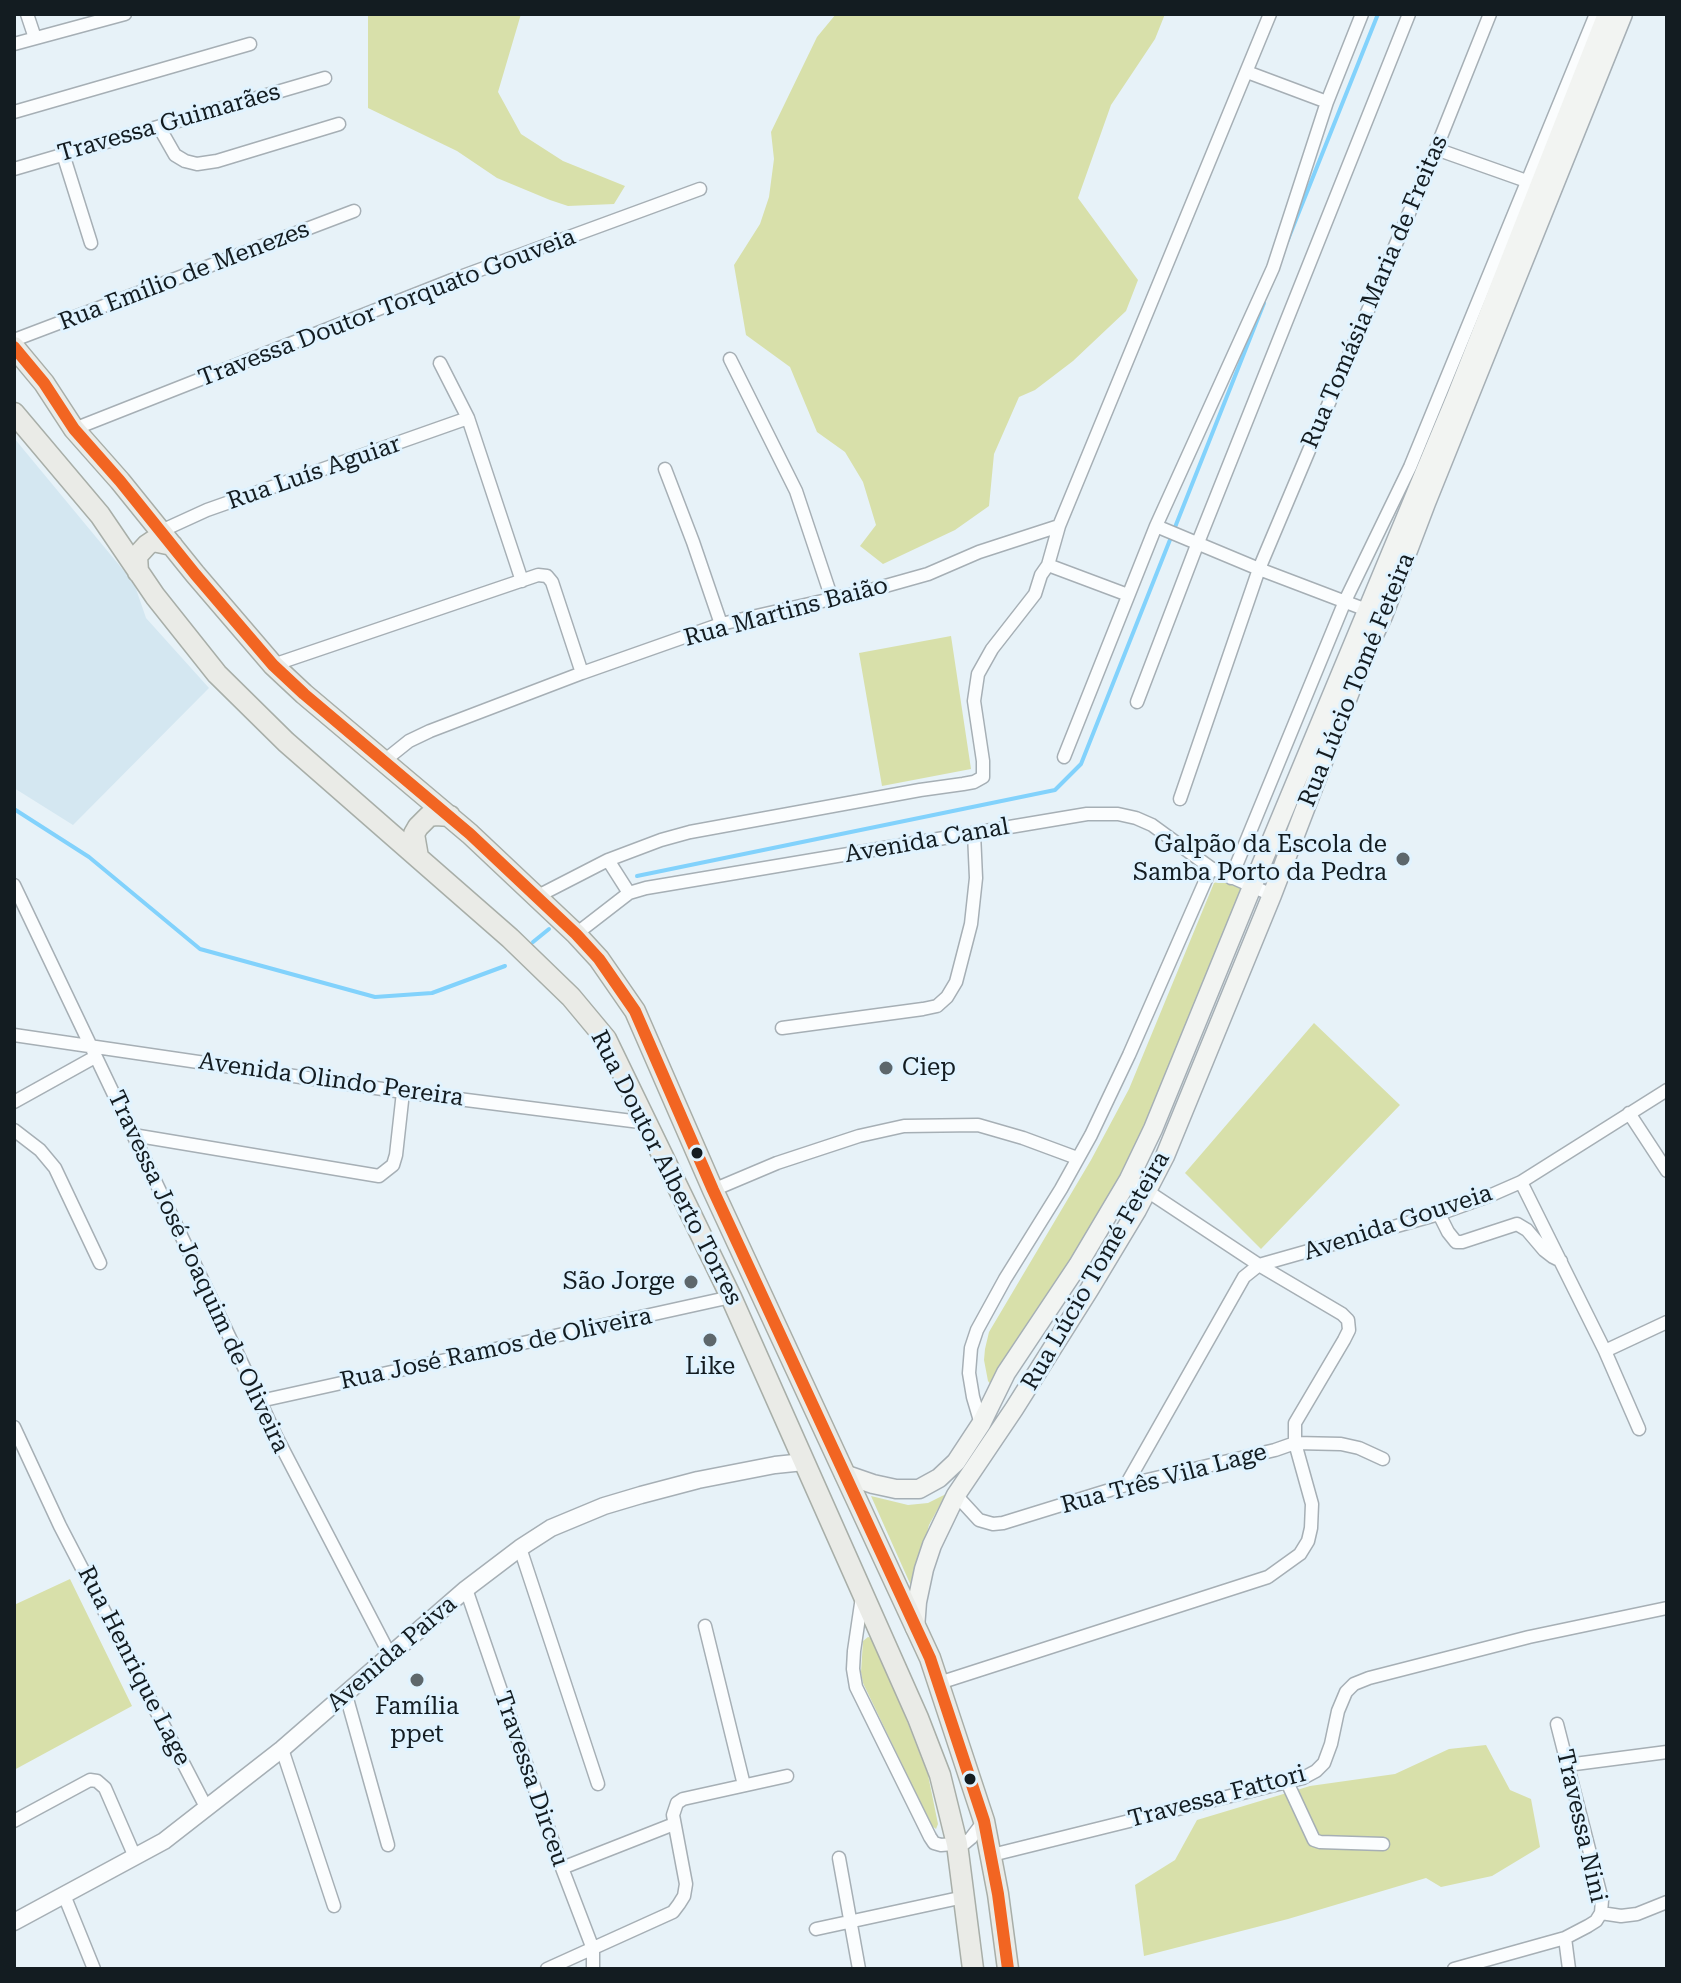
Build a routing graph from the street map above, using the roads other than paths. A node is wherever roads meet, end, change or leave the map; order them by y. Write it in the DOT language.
graph roads {
  1 [pos="27,14"];
  2 [pos="125,14"];
  3 [pos="1270,14"];
  4 [pos="1362,14"];
  5 [pos="1409,14"];
  6 [pos="1490,14"];
  7 [pos="1596,14"];
  8 [pos="1607,14"];
  9 [pos="1623,14"];
  10 [pos="35,38"];
  11 [pos="14,44"];
  12 [pos="250,44"];
  13 [pos="1247,72"];
  14 [pos="325,78"];
  15 [pos="1327,102"];
  16 [pos="14,112"];
  17 [pos="339,124"];
  18 [pos="159,127"];
  19 [pos="1436,149"];
  20 [pos="63,154"];
  21 [pos="14,169"];
  22 [pos="1540,186"];
  23 [pos="700,189"];
  24 [pos="354,211"];
  25 [pos="91,243"];
  26 [pos="14,340"];
  27 [pos="14,347"];
  28 [pos="730,359"];
  29 [pos="440,363"];
  30 [pos="14,413"];
  31 [pos="468,418"];
  32 [pos="74,429"];
  33 [pos="665,469"];
  34 [pos="147,513"];
  35 [pos="1059,526"];
  36 [pos="1156,526"];
  37 [pos="114,535"];
  38 [pos="167,538"];
  39 [pos="1193,543"];
  40 [pos="1048,565"];
  41 [pos="1259,569"];
  42 [pos="138,572"];
  43 [pos="522,581"];
  44 [pos="1128,595"];
  45 [pos="832,599"];
  46 [pos="1345,601"];
  47 [pos="1375,613"];
  48 [pos="721,624"];
  49 [pos="273,665"];
  50 [pos="582,673"];
  51 [pos="1137,702"];
  52 [pos="1064,757"];
  53 [pos="384,761"];
  54 [pos="1180,799"];
  55 [pos="450,816"];
  56 [pos="974,833"];
  57 [pos="418,857"];
  58 [pos="608,860"];
  59 [pos="1211,868"];
  60 [pos="1231,878"];
  61 [pos="14,885"];
  62 [pos="1252,887"];
  63 [pos="629,893"];
  64 [pos="1272,895"];
  65 [pos="536,897"];
  66 [pos="576,934"];
  67 [pos="782,1028"];
  68 [pos="14,1035"];
  69 [pos="93,1051"];
  70 [pos="1667,1090"];
  71 [pos="403,1092"];
  72 [pos="14,1102"];
  73 [pos="1629,1113"];
  74 [pos="648,1123"];
  75 [pos="14,1130"];
  76 [pos="133,1135"];
  77 [pos="1077,1158"];
  78 [pos="1667,1171"];
  79 [pos="1129,1179"];
  80 [pos="1521,1182"];
  81 [pos="713,1190"];
  82 [pos="1146,1190"];
  83 [pos="1439,1214"];
  84 [pos="1561,1261"];
  85 [pos="100,1263"];
  86 [pos="1259,1265"];
  87 [pos="731,1297"];
  88 [pos="1667,1322"];
  89 [pos="1605,1351"];
  90 [pos="260,1401"];
  91 [pos="981,1424"];
  92 [pos="14,1427"];
  93 [pos="1639,1429"];
  94 [pos="1295,1443"];
  95 [pos="1383,1459"];
  96 [pos="804,1462"];
  97 [pos="844,1474"];
  98 [pos="1126,1485"];
  99 [pos="956,1495"];
  100 [pos="520,1548"];
  101 [pos="466,1589"];
  102 [pos="863,1594"];
  103 [pos="1667,1608"];
  104 [pos="705,1626"];
  105 [pos="915,1628"];
  106 [pos="390,1655"];
  107 [pos="939,1683"];
  108 [pos="346,1695"];
  109 [pos="1557,1724"];
  110 [pos="282,1749"];
  111 [pos="1667,1752"];
  112 [pos="1567,1765"];
  113 [pos="787,1776"];
  114 [pos="1287,1782"];
  115 [pos="598,1784"];
  116 [pos="744,1785"];
  117 [pos="206,1807"];
  118 [pos="14,1821"];
  119 [pos="984,1821"];
  120 [pos="674,1824"];
  121 [pos="957,1844"];
  122 [pos="1383,1844"];
  123 [pos="388,1845"];
  124 [pos="992,1855"];
  125 [pos="135,1857"];
  126 [pos="839,1858"];
  127 [pos="562,1868"];
  128 [pos="64,1895"];
  129 [pos="964,1897"];
  130 [pos="1667,1902"];
  131 [pos="334,1906"];
  132 [pos="1601,1913"];
  133 [pos="14,1922"];
  134 [pos="851,1922"];
  135 [pos="816,1929"];
  136 [pos="1565,1938"];
  137 [pos="593,1949"];
  138 [pos="94,1969"];
  139 [pos="547,1969"];
  140 [pos="593,1969"];
  141 [pos="859,1969"];
  142 [pos="973,1969"];
  143 [pos="1008,1969"];
  144 [pos="1454,1969"];
  145 [pos="1569,1969"];
  1 -- 10 [label="street"];
  2 -- 10 [label="street"];
  3 -- 13 [label="street"];
  4 -- 15 [label="street"];
  5 -- 39 [label="street"];
  6 -- 19 [label="street, Rua Tomásia Maria de Freitas"];
  7 -- 22 [label="street"];
  8 -- 22 [label="main road, Rua Lúcio Tomé Feteira"];
  9 -- 22 [label="main road, Rua Lúcio Tomé Feteira"];
  10 -- 11 [label="street"];
  12 -- 16 [label="street"];
  13 -- 15 [label="street"];
  13 -- 35 [label="street"];
  14 -- 18 [label="street, Travessa Guimarães"];
  15 -- 36 [label="street"];
  17 -- 18 [label="street"];
  18 -- 20 [label="street, Travessa Guimarães"];
  19 -- 22 [label="street"];
  19 -- 41 [label="street, Rua Tomásia Maria de Freitas"];
  20 -- 21 [label="street, Travessa Guimarães"];
  20 -- 25 [label="street"];
  22 -- 46 [label="street"];
  22 -- 47 [label="main road, Rua Lúcio Tomé Feteira"];
  23 -- 32 [label="street, Travessa Doutor Torquato Gouveia"];
  24 -- 26 [label="street, Rua Emílio de Menezes"];
  27 -- 32 [label="main road"];
  28 -- 45 [label="street"];
  29 -- 31 [label="street"];
  30 -- 37 [label="main road, Rua Doutor Alberto Torres"];
  31 -- 38 [label="street, Rua Luís Aguiar"];
  31 -- 43 [label="street"];
  32 -- 34 [label="main road"];
  33 -- 48 [label="street"];
  34 -- 37 [label="main road"];
  34 -- 38 [label="main road"];
  35 -- 40 [label="street"];
  35 -- 45 [label="street, Rua Martins Baião"];
  36 -- 39 [label="street"];
  36 -- 44 [label="street"];
  37 -- 42 [label="main road, Rua Doutor Alberto Torres"];
  38 -- 42 [label="main road"];
  38 -- 49 [label="main road"];
  39 -- 41 [label="street"];
  39 -- 51 [label="street"];
  40 -- 44 [label="street"];
  40 -- 58 [label="street, Avenida Canal"];
  41 -- 46 [label="street"];
  41 -- 54 [label="street, Rua Tomásia Maria de Freitas"];
  42 -- 57 [label="main road, Rua Doutor Alberto Torres"];
  43 -- 49 [label="street"];
  43 -- 50 [label="street"];
  44 -- 52 [label="street"];
  45 -- 48 [label="street, Rua Martins Baião"];
  46 -- 47 [label="street"];
  46 -- 60 [label="street"];
  47 -- 62 [label="main road, Rua Lúcio Tomé Feteira"];
  47 -- 64 [label="main road, Rua Lúcio Tomé Feteira"];
  48 -- 50 [label="street, Rua Martins Baião"];
  49 -- 53 [label="main road"];
  50 -- 53 [label="street, Rua Martins Baião"];
  53 -- 55 [label="main road"];
  55 -- 57 [label="main road"];
  55 -- 65 [label="main road"];
  56 -- 59 [label="street, Avenida Canal"];
  56 -- 63 [label="street, Avenida Canal"];
  56 -- 67 [label="street"];
  57 -- 74 [label="main road, Rua Doutor Alberto Torres"];
  58 -- 63 [label="street"];
  58 -- 65 [label="street, Avenida Canal"];
  59 -- 60 [label="street, Avenida Canal"];
  59 -- 77 [label="street"];
  60 -- 62 [label="street, Avenida Canal"];
  61 -- 69 [label="street, Travessa José Joaquim de Oliveira"];
  62 -- 64 [label="street, Avenida Canal"];
  62 -- 79 [label="main road, Rua Lúcio Tomé Feteira"];
  63 -- 66 [label="street, Avenida Canal"];
  64 -- 82 [label="main road, Rua Lúcio Tomé Feteira"];
  65 -- 66 [label="main road"];
  66 -- 81 [label="main road"];
  68 -- 69 [label="street, Avenida Olindo Pereira"];
  69 -- 71 [label="street, Avenida Olindo Pereira"];
  69 -- 72 [label="street"];
  69 -- 76 [label="street, Travessa José Joaquim de Oliveira"];
  70 -- 73 [label="street, Avenida Gouveia"];
  71 -- 74 [label="street, Avenida Olindo Pereira"];
  71 -- 76 [label="street"];
  73 -- 78 [label="street"];
  73 -- 80 [label="street, Avenida Gouveia"];
  74 -- 87 [label="main road, Rua Doutor Alberto Torres"];
  75 -- 85 [label="street"];
  76 -- 90 [label="street, Travessa José Joaquim de Oliveira"];
  77 -- 81 [label="street"];
  77 -- 91 [label="street"];
  79 -- 82 [label="street"];
  79 -- 91 [label="main road, Rua Lúcio Tomé Feteira"];
  80 -- 83 [label="street, Avenida Gouveia"];
  80 -- 84 [label="street"];
  81 -- 97 [label="main road"];
  82 -- 86 [label="street"];
  82 -- 99 [label="main road, Rua Lúcio Tomé Feteira"];
  83 -- 84 [label="street"];
  83 -- 86 [label="street, Avenida Gouveia"];
  84 -- 89 [label="street"];
  86 -- 94 [label="street"];
  86 -- 98 [label="street"];
  87 -- 90 [label="street, Rua José Ramos de Oliveira"];
  87 -- 96 [label="main road, Rua Doutor Alberto Torres"];
  88 -- 89 [label="street"];
  89 -- 93 [label="street"];
  90 -- 106 [label="street, Travessa José Joaquim de Oliveira"];
  91 -- 97 [label="main road, Rua Lúcio Tomé Feteira"];
  92 -- 117 [label="street, Rua Henrique Lage"];
  94 -- 95 [label="street, Rua Três Vila Lage"];
  94 -- 98 [label="street, Rua Três Vila Lage"];
  94 -- 107 [label="street"];
  96 -- 100 [label="street, Avenida Paiva"];
  96 -- 102 [label="main road, Rua Doutor Alberto Torres"];
  97 -- 105 [label="main road"];
  98 -- 99 [label="street, Rua Três Vila Lage"];
  99 -- 105 [label="main road, Rua Lúcio Tomé Feteira"];
  100 -- 101 [label="street, Avenida Paiva"];
  100 -- 115 [label="street"];
  101 -- 106 [label="street, Avenida Paiva"];
  101 -- 127 [label="street, Travessa Dirceu"];
  102 -- 121 [label="main road, Rua Doutor Alberto Torres"];
  102 -- 121 [label="street"];
  103 -- 114 [label="street, Travessa Fattori"];
  104 -- 116 [label="street"];
  105 -- 107 [label="main road"];
  106 -- 108 [label="street, Avenida Paiva"];
  107 -- 119 [label="main road"];
  108 -- 110 [label="street, Avenida Paiva"];
  108 -- 123 [label="street"];
  109 -- 112 [label="street, Travessa Nini"];
  110 -- 117 [label="street, Avenida Paiva"];
  110 -- 131 [label="street"];
  111 -- 112 [label="street"];
  112 -- 132 [label="street, Travessa Nini"];
  113 -- 116 [label="street"];
  114 -- 122 [label="street"];
  114 -- 124 [label="street, Travessa Fattori"];
  116 -- 120 [label="street"];
  117 -- 125 [label="street, Avenida Paiva"];
  118 -- 125 [label="street"];
  119 -- 121 [label="street"];
  119 -- 124 [label="main road"];
  120 -- 127 [label="street"];
  120 -- 137 [label="street"];
  121 -- 129 [label="main road, Rua Doutor Alberto Torres"];
  124 -- 143 [label="main road"];
  125 -- 128 [label="street, Avenida Paiva"];
  126 -- 134 [label="street"];
  127 -- 137 [label="street, Travessa Dirceu"];
  128 -- 133 [label="street, Avenida Paiva"];
  128 -- 138 [label="street"];
  129 -- 134 [label="street"];
  129 -- 142 [label="main road, Rua Doutor Alberto Torres"];
  130 -- 132 [label="street"];
  132 -- 136 [label="street, Travessa Nini"];
  134 -- 135 [label="street"];
  134 -- 141 [label="street"];
  136 -- 144 [label="street, Travessa Nini"];
  136 -- 145 [label="street"];
  137 -- 139 [label="street"];
  137 -- 140 [label="street, Travessa Dirceu"];
}
